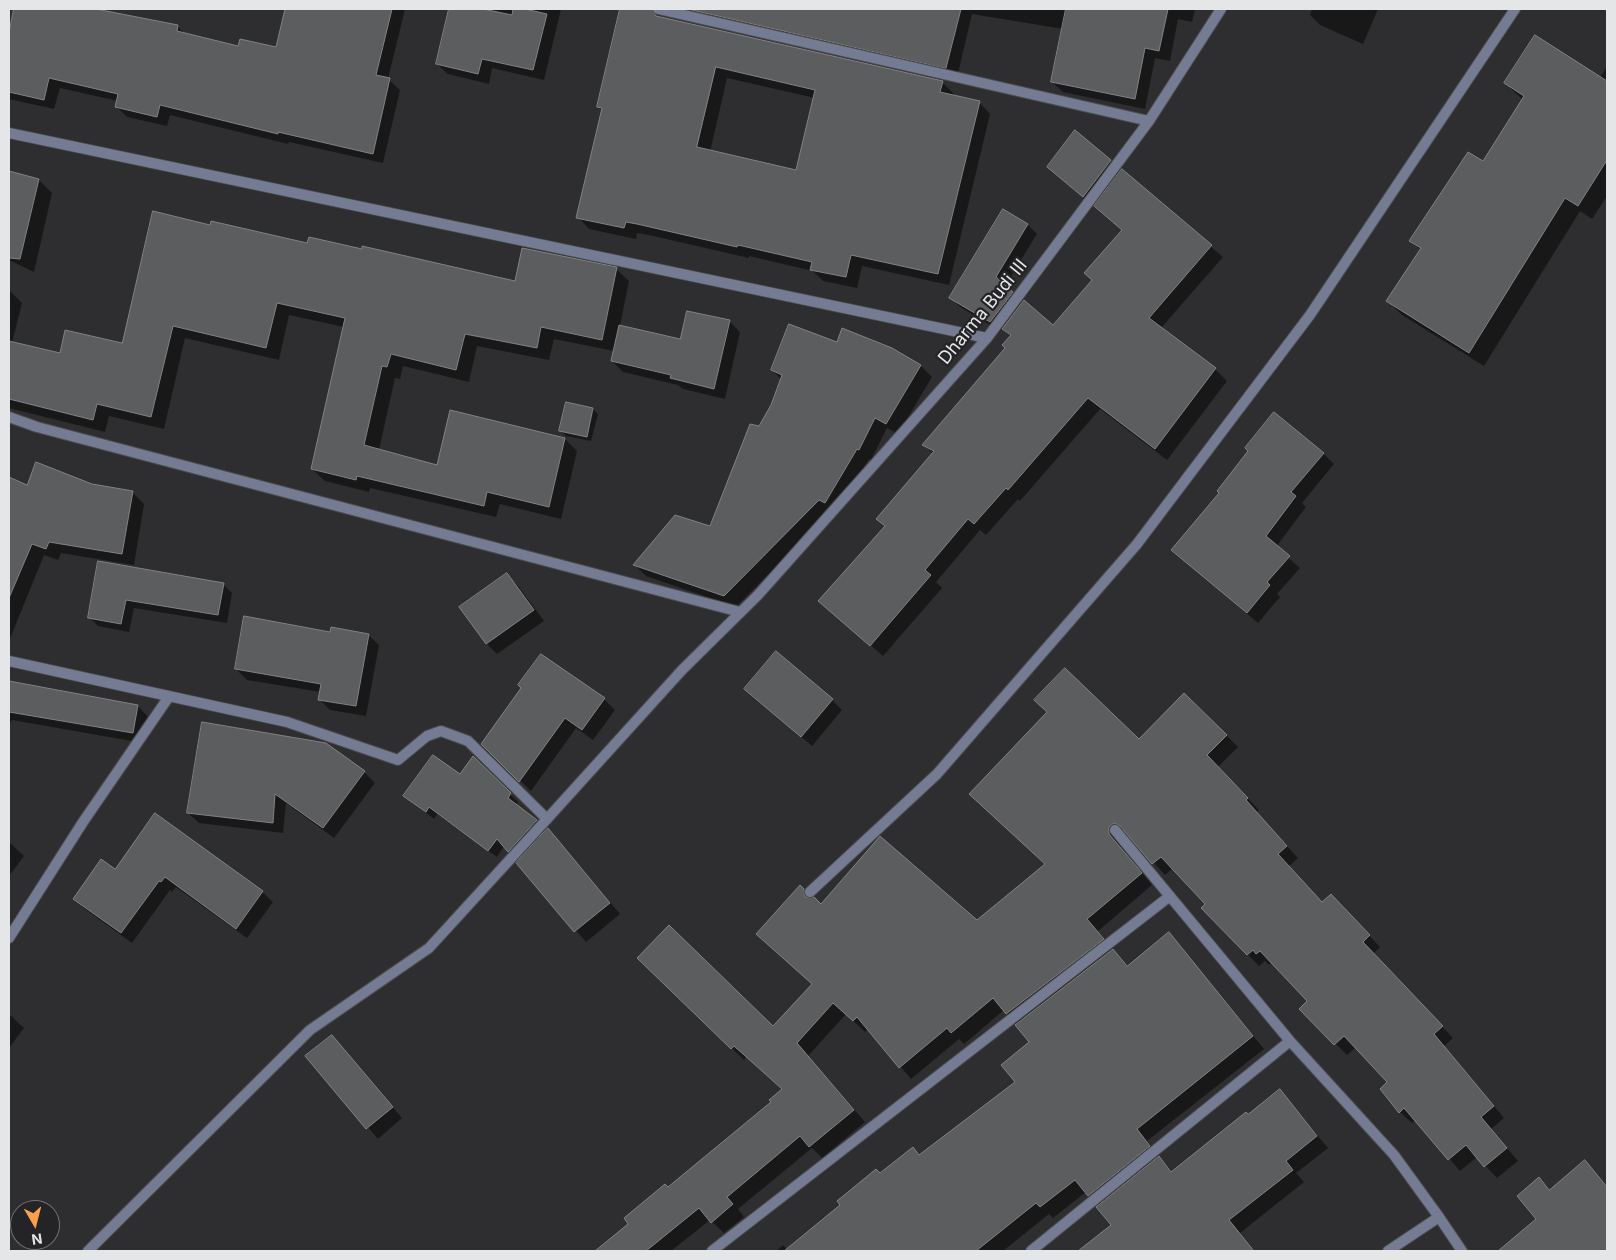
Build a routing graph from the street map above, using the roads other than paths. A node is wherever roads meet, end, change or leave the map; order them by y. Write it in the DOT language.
graph roads {
  1 [pos="658,9"];
  2 [pos="1221,9"];
  3 [pos="1515,9"];
  4 [pos="1149,121"];
  5 [pos="9,133"];
  6 [pos="987,338"];
  7 [pos="9,417"];
  8 [pos="740,612"];
  9 [pos="9,661"];
  10 [pos="168,698"];
  11 [pos="547,819"];
  12 [pos="1115,830"];
  13 [pos="810,892"];
  14 [pos="1170,896"];
  15 [pos="9,938"];
  16 [pos="1290,1041"];
  17 [pos="1439,1218"];
  18 [pos="88,1251"];
  19 [pos="712,1251"];
  20 [pos="1031,1251"];
  21 [pos="1388,1251"];
  22 [pos="1462,1251"];
  1 -- 4 [label="street"];
  2 -- 4 [label="street, Dharma Budi III"];
  3 -- 13 [label="street"];
  4 -- 6 [label="street, Dharma Budi III"];
  5 -- 6 [label="street"];
  6 -- 8 [label="street, Dharma Budi III"];
  7 -- 8 [label="street"];
  8 -- 11 [label="street, Dharma Budi III"];
  9 -- 10 [label="street"];
  10 -- 11 [label="street"];
  10 -- 15 [label="street"];
  11 -- 18 [label="street, Dharma Budi III"];
  12 -- 14 [label="street"];
  14 -- 16 [label="street"];
  14 -- 19 [label="street"];
  16 -- 17 [label="street"];
  16 -- 20 [label="street"];
  17 -- 21 [label="street"];
  17 -- 22 [label="street"];
}
